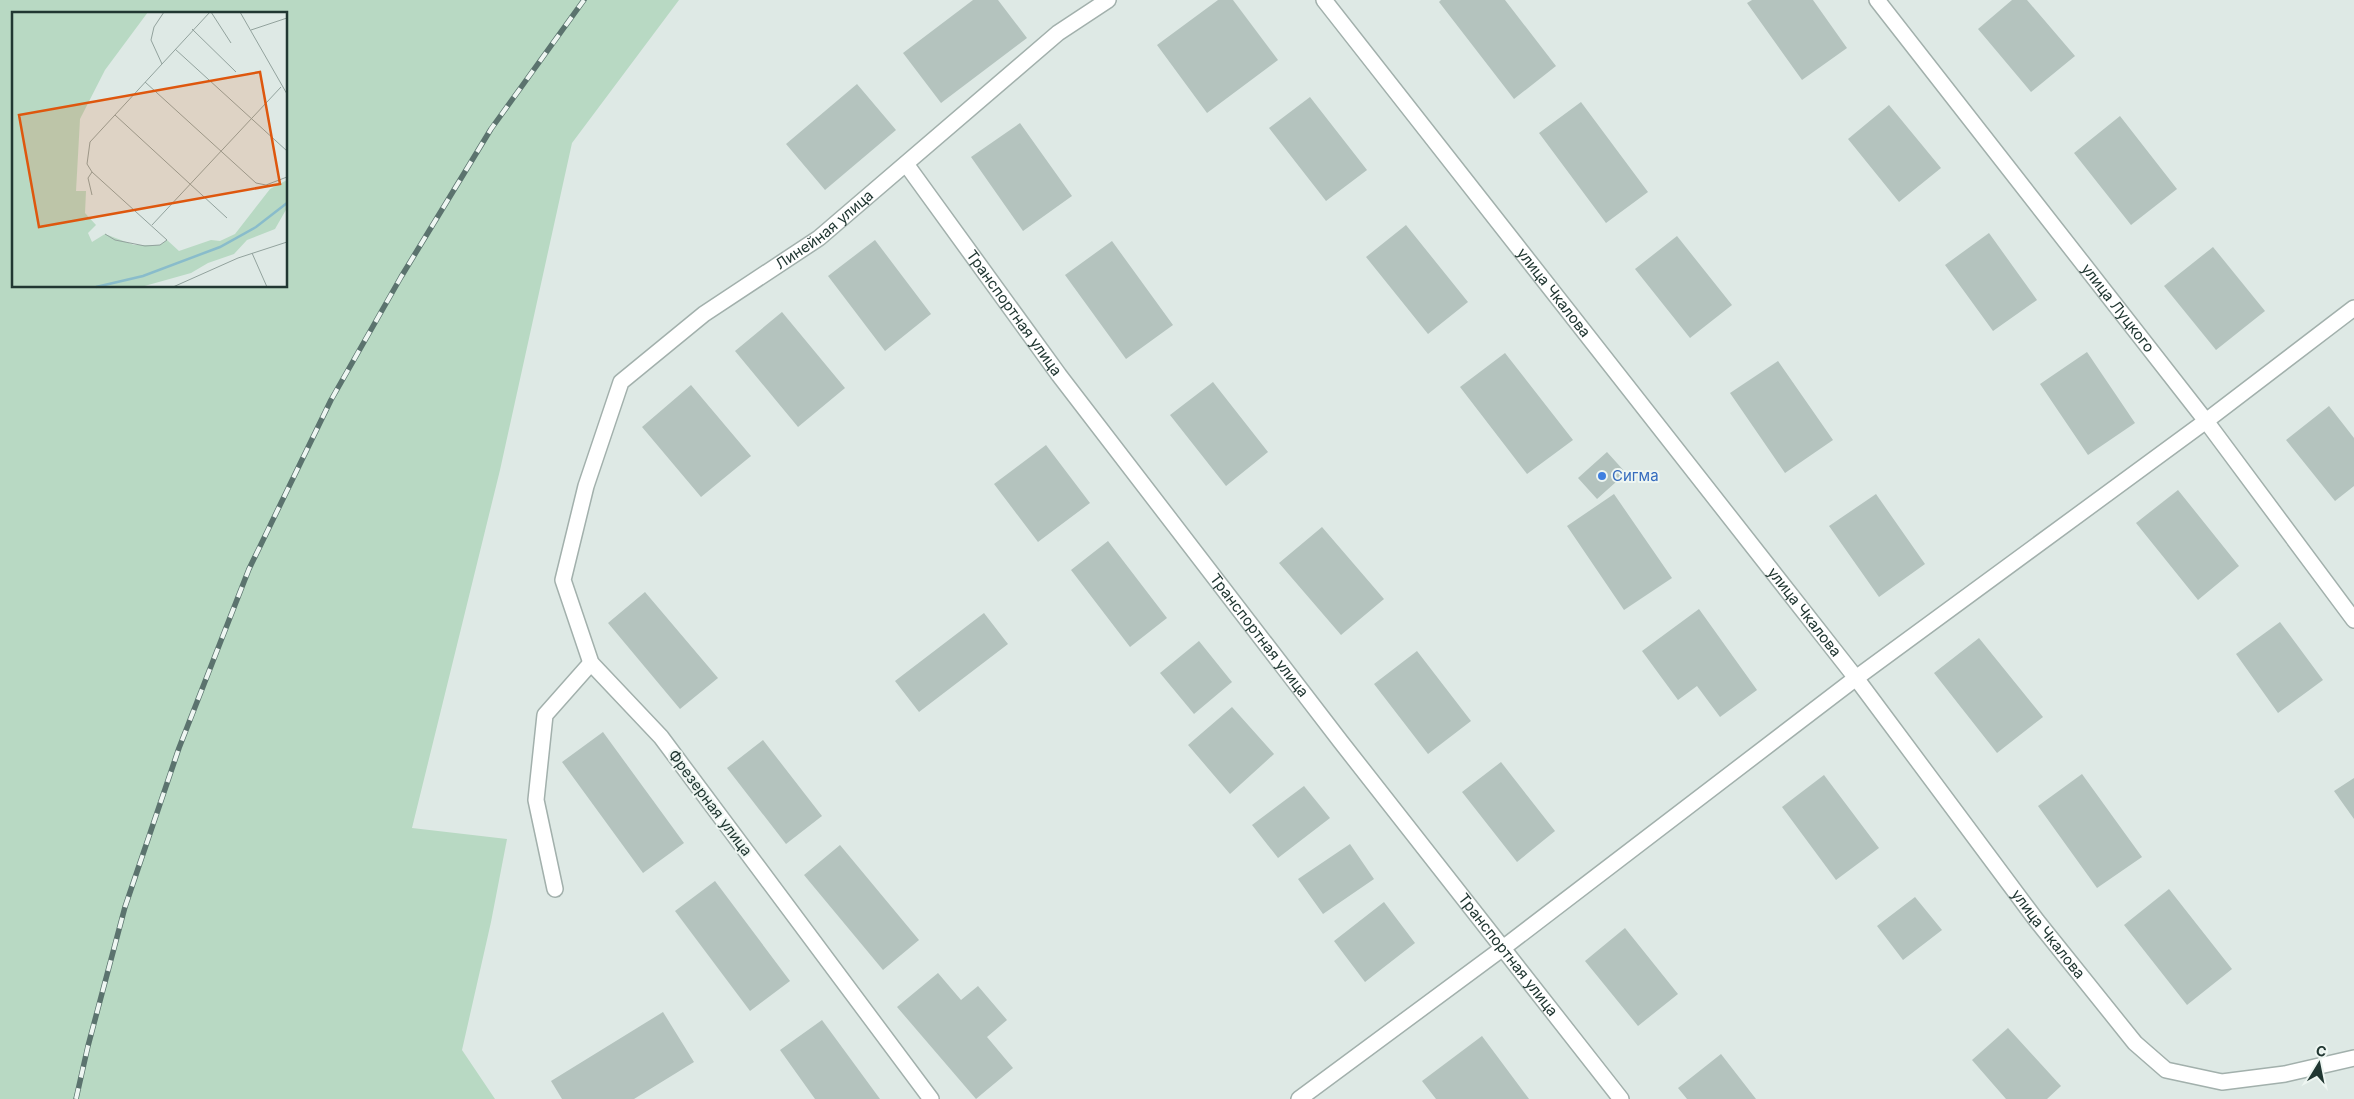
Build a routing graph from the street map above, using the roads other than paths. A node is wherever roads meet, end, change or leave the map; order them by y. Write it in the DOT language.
graph roads {
  1 [pos="1108,0"];
  2 [pos="1324,0"];
  3 [pos="1877,0"];
  4 [pos="906,164"];
  5 [pos="2354,308"];
  6 [pos="2206,421"];
  7 [pos="586,486"];
  8 [pos="2354,620"];
  9 [pos="592,663"];
  10 [pos="1856,678"];
  11 [pos="554,889"];
  12 [pos="1503,948"];
  13 [pos="2354,1058"];
  14 [pos="931,1099"];
  15 [pos="1299,1099"];
  16 [pos="1621,1099"];
  1 -- 4 [label="street, Линейная улица"];
  2 -- 10 [label="street, улица Чкалова"];
  3 -- 6 [label="street, улица Луцкого"];
  4 -- 7 [label="street, Линейная улица"];
  4 -- 12 [label="street, Транспортная улица"];
  5 -- 6 [label="street"];
  6 -- 8 [label="street, улица Луцкого"];
  6 -- 10 [label="street"];
  7 -- 9 [label="street, Фрезерная улица"];
  9 -- 11 [label="street"];
  9 -- 14 [label="street, Фрезерная улица"];
  10 -- 12 [label="street"];
  10 -- 13 [label="street, улица Чкалова"];
  12 -- 15 [label="street"];
  12 -- 16 [label="street, Транспортная улица"];
}
